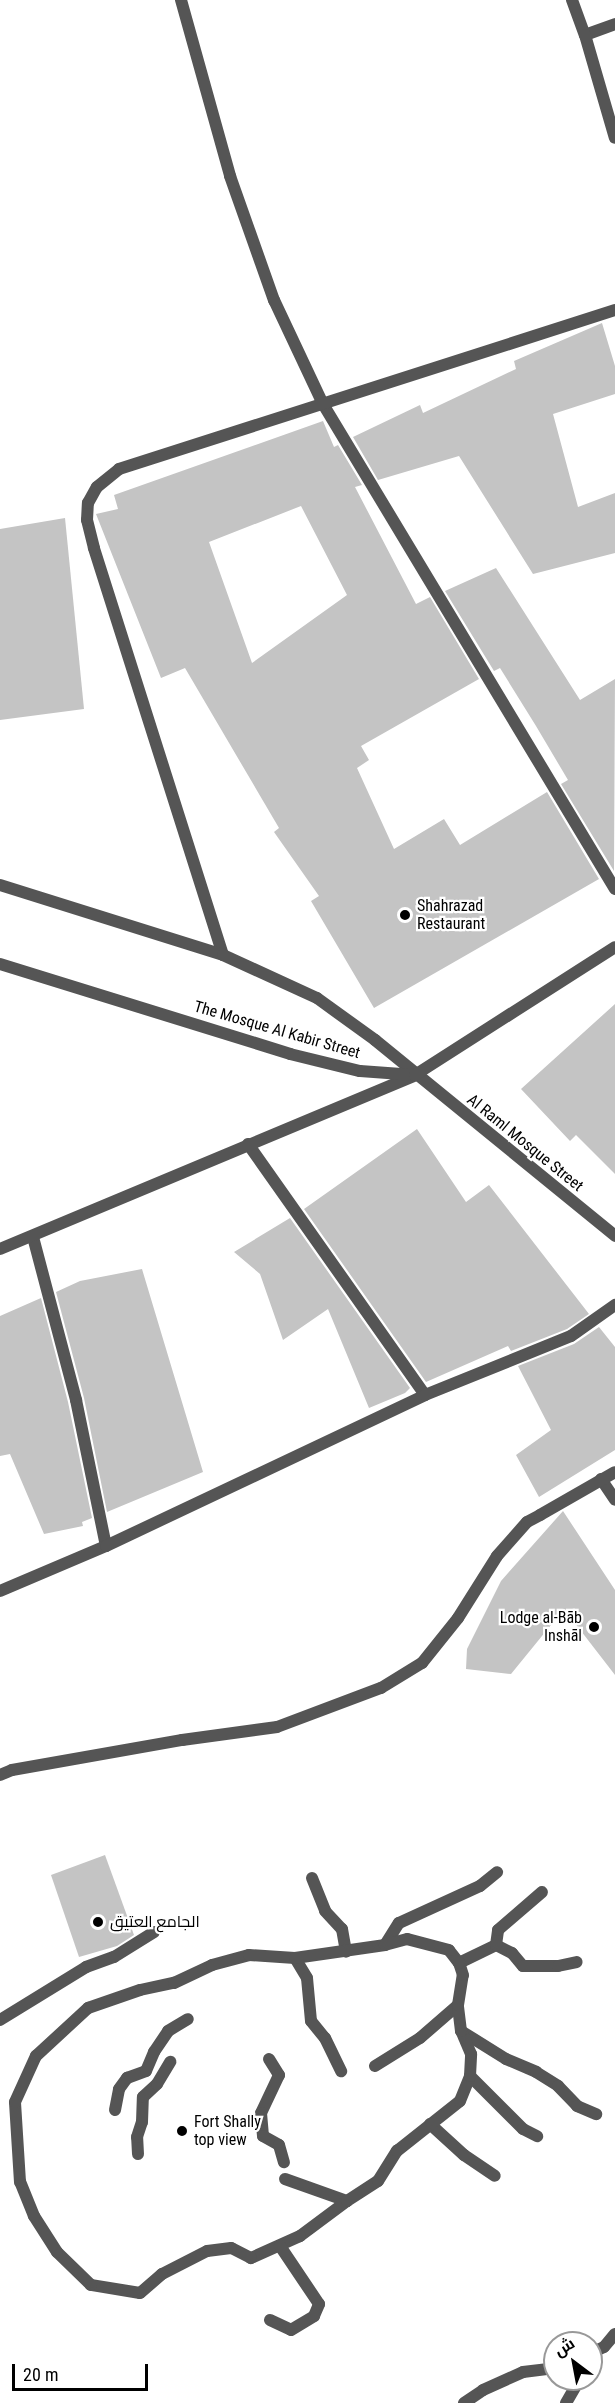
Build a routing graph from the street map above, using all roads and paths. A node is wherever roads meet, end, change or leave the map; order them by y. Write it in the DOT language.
graph roads {
  1 [pos="182,0"];
  2 [pos="572,0"];
  3 [pos="615,24"];
  4 [pos="585,35"];
  5 [pos="615,138"];
  6 [pos="615,310"];
  7 [pos="322,404"];
  8 [pos="0,885"];
  9 [pos="615,889"];
  10 [pos="615,947"];
  11 [pos="223,955"];
  12 [pos="0,964"];
  13 [pos="415,1075"];
  14 [pos="248,1144"];
  15 [pos="615,1236"];
  16 [pos="33,1237"];
  17 [pos="0,1249"];
  18 [pos="615,1305"];
  19 [pos="425,1395"];
  20 [pos="615,1472"];
  21 [pos="601,1479"];
  22 [pos="615,1500"];
  23 [pos="106,1546"];
  24 [pos="0,1591"];
  25 [pos="277,1727"];
  26 [pos="260,1739"];
  27 [pos="0,1775"];
  28 [pos="497,1872"];
  29 [pos="312,1878"];
  30 [pos="542,1892"];
  31 [pos="154,1932"];
  32 [pos="385,1945"];
  33 [pos="496,1945"];
  34 [pos="346,1952"];
  35 [pos="295,1958"];
  36 [pos="577,1962"];
  37 [pos="459,1963"];
  38 [pos="459,2005"];
  39 [pos="188,2019"];
  40 [pos="0,2020"];
  41 [pos="461,2031"];
  42 [pos="269,2059"];
  43 [pos="170,2062"];
  44 [pos="375,2066"];
  45 [pos="341,2071"];
  46 [pos="470,2076"];
  47 [pos="115,2110"];
  48 [pos="596,2114"];
  49 [pos="430,2124"];
  50 [pos="537,2136"];
  51 [pos="138,2154"];
  52 [pos="284,2162"];
  53 [pos="495,2176"];
  54 [pos="285,2179"];
  55 [pos="347,2201"];
  56 [pos="280,2246"];
  57 [pos="270,2320"];
  58 [pos="615,2334"];
  59 [pos="604,2348"];
  60 [pos="543,2370"];
  61 [pos="464,2403"];
  1 -- 7 [label="street"];
  2 -- 4 [label="street"];
  3 -- 4 [label="street"];
  4 -- 5 [label="street"];
  6 -- 7 [label="street"];
  7 -- 9 [label="street"];
  7 -- 11 [label="street"];
  8 -- 11 [label="street, The Mosque Al Kabir Street"];
  10 -- 13 [label="street"];
  11 -- 13 [label="street, The Mosque Al Kabir Street"];
  12 -- 13 [label="street, The Mosque Al Kabir Street"];
  13 -- 14 [label="street"];
  13 -- 15 [label="street, Al Raml Mosque Street"];
  14 -- 16 [label="street"];
  14 -- 19 [label="street"];
  16 -- 17 [label="street"];
  16 -- 23 [label="street"];
  18 -- 19 [label="street"];
  19 -- 23 [label="street"];
  20 -- 21 [label="street"];
  21 -- 22 [label="street"];
  21 -- 25 [label="street"];
  23 -- 24 [label="street"];
  25 -- 26 [label="street"];
  25 -- 27 [label="street"];
  28 -- 32 [label="street"];
  29 -- 34 [label="street"];
  30 -- 33 [label="street"];
  31 -- 40 [label="street"];
  32 -- 34 [label="street"];
  32 -- 37 [label="street"];
  33 -- 36 [label="street"];
  33 -- 37 [label="street"];
  34 -- 35 [label="street"];
  35 -- 45 [label="street"];
  35 -- 56 [label="street"];
  37 -- 38 [label="street"];
  38 -- 41 [label="street"];
  38 -- 44 [label="street"];
  39 -- 47 [label="street"];
  41 -- 46 [label="street"];
  41 -- 48 [label="street"];
  42 -- 52 [label="street"];
  43 -- 51 [label="street"];
  46 -- 49 [label="street"];
  46 -- 50 [label="street"];
  49 -- 53 [label="street"];
  49 -- 55 [label="street"];
  54 -- 55 [label="street"];
  55 -- 56 [label="street"];
  56 -- 57 [label="street"];
  58 -- 59 [label="street"];
  60 -- 61 [label="street"];
}
